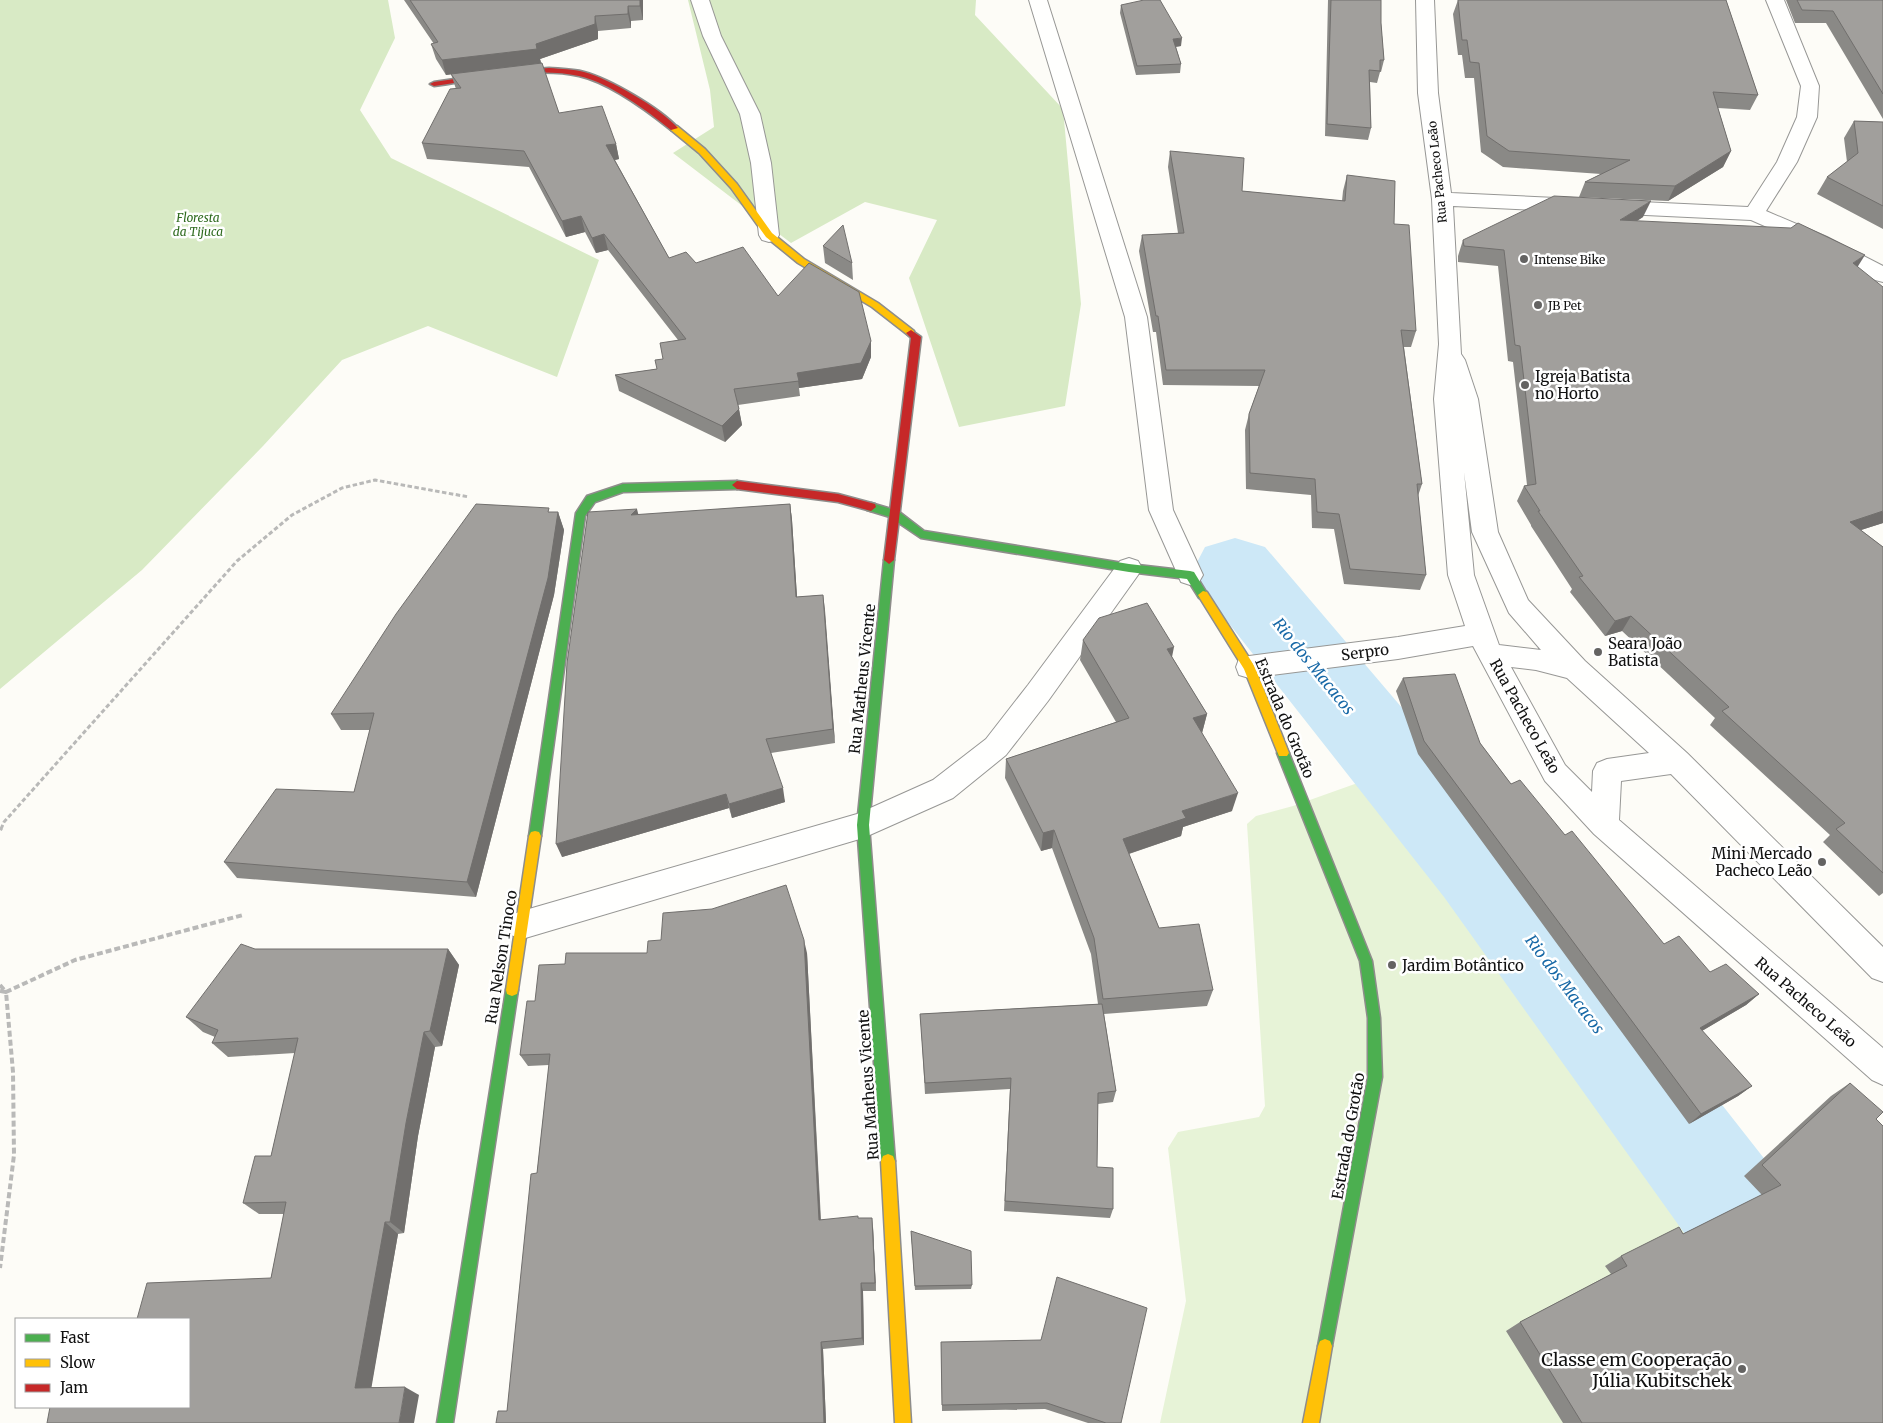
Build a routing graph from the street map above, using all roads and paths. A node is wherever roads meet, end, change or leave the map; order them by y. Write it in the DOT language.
graph roads {
  1 [pos="700,0"];
  2 [pos="1038,0"];
  3 [pos="1425,0"];
  4 [pos="1775,0"];
  5 [pos="434,84"];
  6 [pos="1442,199"];
  7 [pos="1754,214"];
  8 [pos="769,235"];
  9 [pos="1883,275"];
  10 [pos="1450,344"];
  11 [pos="469,497"];
  12 [pos="894,514"];
  13 [pos="1129,568"];
  14 [pos="1190,575"];
  15 [pos="1485,644"];
  16 [pos="1249,667"];
  17 [pos="1575,669"];
  18 [pos="1677,761"];
  19 [pos="863,825"];
  20 [pos="1604,825"];
  21 [pos="0,830"];
  22 [pos="243,915"];
  23 [pos="522,925"];
  24 [pos="1883,968"];
  25 [pos="0,985"];
  26 [pos="0,991"];
  27 [pos="6,992"];
  28 [pos="1883,1069"];
  29 [pos="0,1268"];
  30 [pos="446,1423"];
  31 [pos="902,1423"];
  32 [pos="1311,1423"];
  1 -- 8 [label="street"];
  2 -- 14 [label="street"];
  3 -- 6 [label="street, Rua Pacheco Leão"];
  4 -- 7 [label="street"];
  5 -- 8 [label="street, Rua Matheus Vicente"];
  6 -- 7 [label="street"];
  6 -- 10 [label="street, Rua Pacheco Leão"];
  7 -- 9 [label="street"];
  8 -- 12 [label="street, Rua Matheus Vicente"];
  10 -- 15 [label="street, Rua Pacheco Leão"];
  10 -- 17 [label="street, Rua Pacheco Leão"];
  11 -- 21 [label="path"];
  12 -- 13 [label="street"];
  12 -- 19 [label="street, Rua Matheus Vicente"];
  12 -- 23 [label="street, Rua Nelson Tinoco"];
  13 -- 14 [label="street"];
  13 -- 19 [label="street"];
  14 -- 16 [label="street, Estrada do Grotão"];
  15 -- 16 [label="street, Serpro"];
  15 -- 17 [label="street, Serpro"];
  15 -- 20 [label="street, Rua Pacheco Leão"];
  16 -- 32 [label="street, Estrada do Grotão"];
  17 -- 18 [label="street, Rua Pacheco Leão"];
  18 -- 20 [label="street"];
  18 -- 24 [label="street, Rua Pacheco Leão"];
  19 -- 23 [label="street"];
  19 -- 31 [label="street, Rua Matheus Vicente"];
  20 -- 28 [label="street, Rua Pacheco Leão"];
  22 -- 27 [label="path"];
  23 -- 30 [label="street, Rua Nelson Tinoco"];
  25 -- 27 [label="path"];
  26 -- 27 [label="path"];
  27 -- 29 [label="path"];
}
